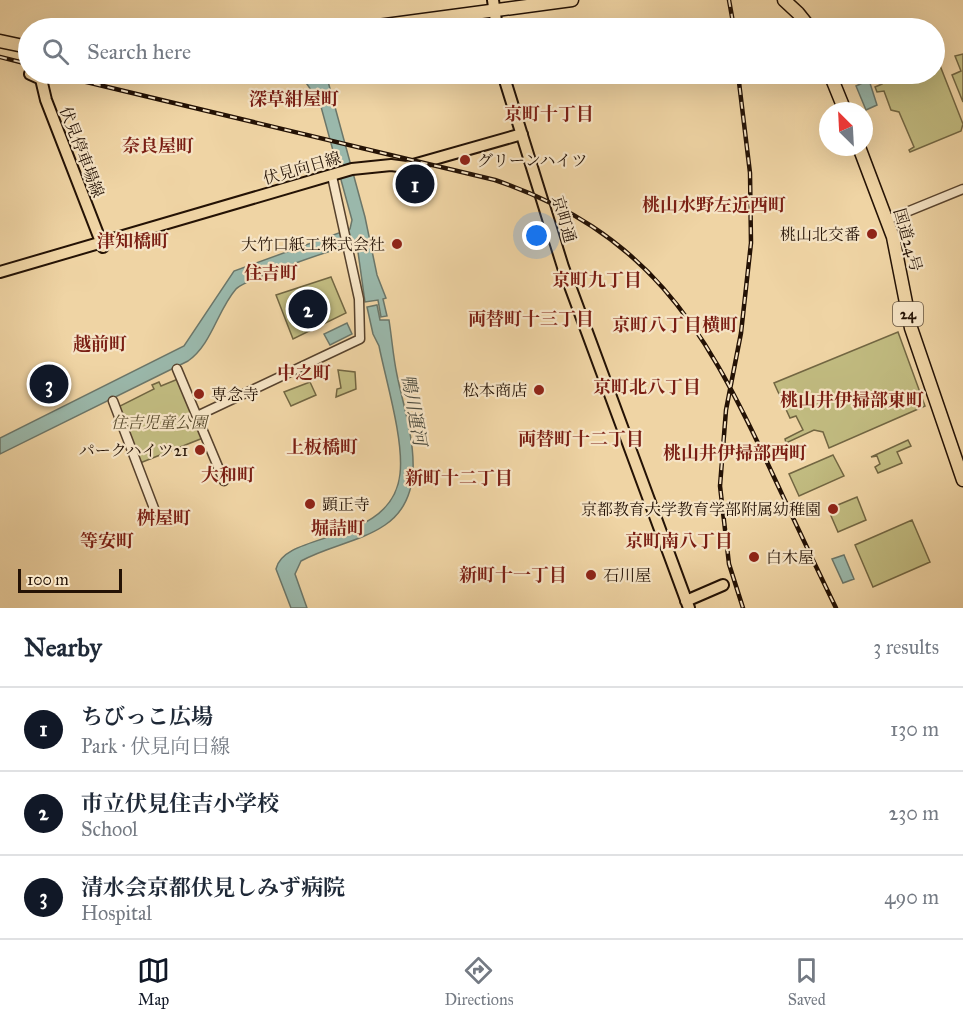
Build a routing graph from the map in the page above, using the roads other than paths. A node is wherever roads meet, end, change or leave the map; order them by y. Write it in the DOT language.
graph roads {
  1 [pos="573,0"];
  2 [pos="784,0"];
  3 [pos="494,5"];
  4 [pos="420,18"];
  5 [pos="802,18"];
  6 [pos="0,41"];
  7 [pos="18,45"];
  8 [pos="42,84"];
  9 [pos="506,84"];
  10 [pos="834,84"];
  11 [pos="841,102"];
  12 [pos="522,134"];
  13 [pos="862,156"];
  14 [pos="334,175"];
  15 [pos="963,189"];
  16 [pos="887,220"];
  17 [pos="122,242"];
  18 [pos="99,245"];
  19 [pos="0,272"];
  20 [pos="177,369"];
  21 [pos="113,401"];
  22 [pos="197,416"];
  23 [pos="963,480"];
  24 [pos="224,482"];
  25 [pos="155,511"];
  26 [pos="723,585"];
  27 [pos="687,605"];
  1 -- 3 [label="highway"];
  2 -- 5 [label="highway"];
  3 -- 4 [label="highway"];
  6 -- 7 [label="highway"];
  8 -- 18 [label="main road, 伏見停車場線"];
  9 -- 12 [label="main road, 京町通"];
  10 -- 11 [label="highway"];
  12 -- 14 [label="main road, 伏見向日線"];
  12 -- 27 [label="main road, 京町通"];
  13 -- 16 [label="highway, 国道24号 / 24"];
  14 -- 18 [label="main road, 伏見向日線"];
  14 -- 22 [label="street"];
  15 -- 16 [label="street"];
  16 -- 23 [label="highway, 国道24号 / 24"];
  17 -- 18 [label="main road, 伏見向日線"];
  18 -- 19 [label="main road, 伏見向日線"];
  20 -- 22 [label="street"];
  21 -- 25 [label="street"];
  22 -- 24 [label="street"];
  26 -- 27 [label="main road"];
}
